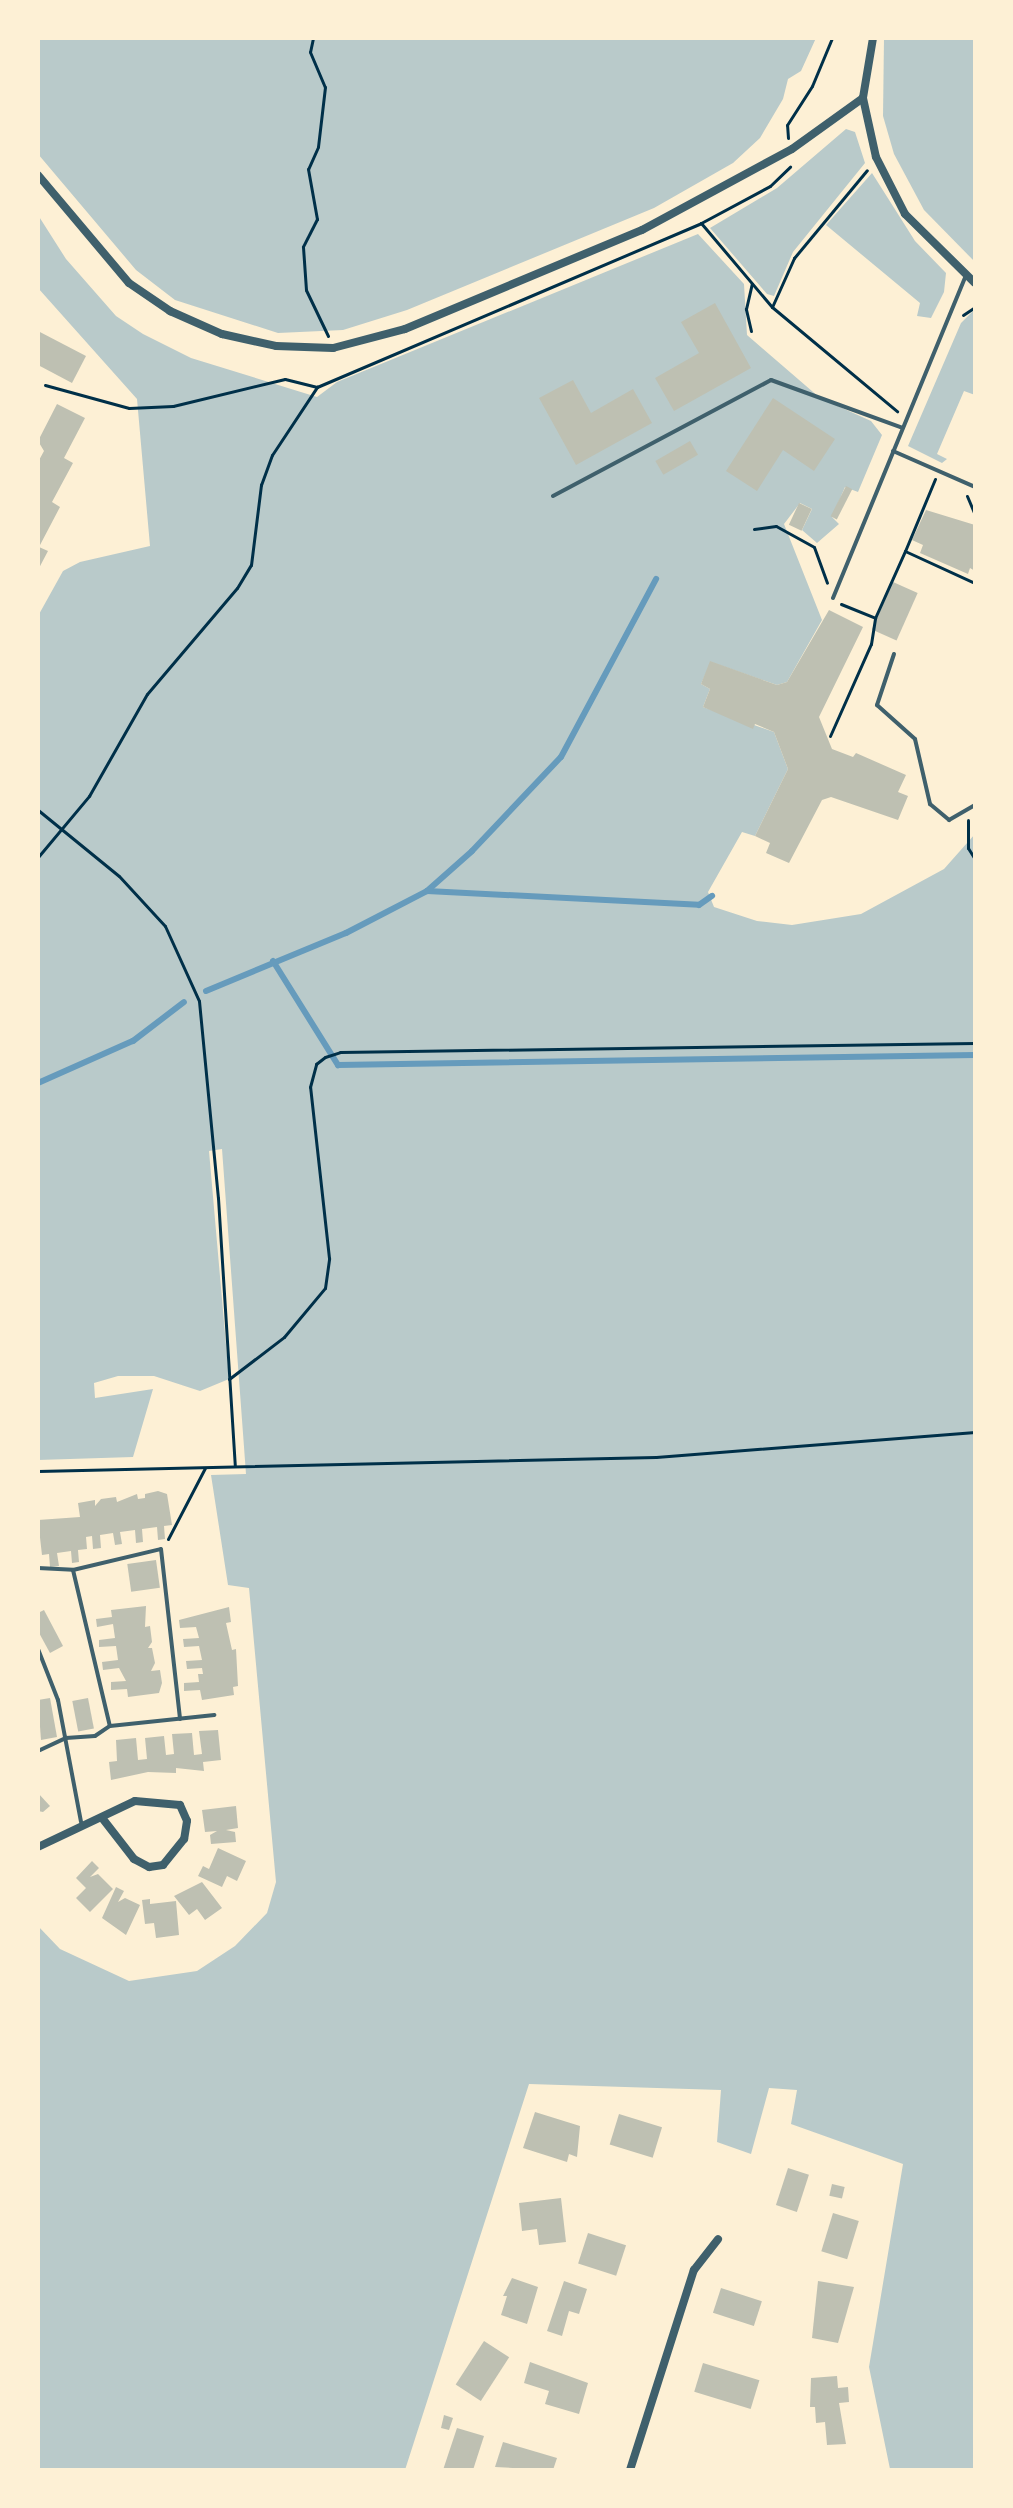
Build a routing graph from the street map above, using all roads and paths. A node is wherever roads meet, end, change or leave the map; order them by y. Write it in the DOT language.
graph roads {
  1 [pos="313,38"];
  2 [pos="832,38"];
  3 [pos="873,38"];
  4 [pos="863,98"];
  5 [pos="792,149"];
  6 [pos="876,157"];
  7 [pos="38,175"];
  8 [pos="701,223"];
  9 [pos="966,275"];
  10 [pos="975,283"];
  11 [pos="752,284"];
  12 [pos="772,307"];
  13 [pos="751,331"];
  14 [pos="333,348"];
  15 [pos="45,385"];
  16 [pos="317,387"];
  17 [pos="906,419"];
  18 [pos="903,428"];
  19 [pos="893,451"];
  20 [pos="936,476"];
  21 [pos="975,487"];
  22 [pos="553,496"];
  23 [pos="754,529"];
  24 [pos="905,551"];
  25 [pos="975,583"];
  26 [pos="835,600"];
  27 [pos="875,618"];
  28 [pos="894,654"];
  29 [pos="830,736"];
  30 [pos="975,805"];
  31 [pos="969,809"];
  32 [pos="38,810"];
  33 [pos="63,832"];
  34 [pos="38,857"];
  35 [pos="975,859"];
  36 [pos="975,1043"];
  37 [pos="229,1379"];
  38 [pos="975,1432"];
  39 [pos="235,1465"];
  40 [pos="206,1466"];
  41 [pos="38,1471"];
  42 [pos="161,1549"];
  43 [pos="38,1568"];
  44 [pos="73,1570"];
  45 [pos="38,1649"];
  46 [pos="214,1715"];
  47 [pos="180,1719"];
  48 [pos="110,1726"];
  49 [pos="66,1738"];
  50 [pos="38,1751"];
  51 [pos="103,1819"];
  52 [pos="81,1822"];
  53 [pos="38,1847"];
  54 [pos="718,2239"];
  55 [pos="630,2470"];
  1 -- 14 [label="path"];
  2 -- 5 [label="path"];
  3 -- 4 [label="street"];
  4 -- 5 [label="street"];
  4 -- 6 [label="street"];
  5 -- 8 [label="path"];
  5 -- 14 [label="street"];
  6 -- 9 [label="street"];
  6 -- 12 [label="path"];
  7 -- 14 [label="street"];
  8 -- 11 [label="path"];
  8 -- 16 [label="path"];
  9 -- 10 [label="street"];
  9 -- 17 [label="lane"];
  11 -- 12 [label="path"];
  11 -- 13 [label="path"];
  12 -- 17 [label="path"];
  15 -- 16 [label="path"];
  16 -- 33 [label="path"];
  17 -- 18 [label="lane"];
  18 -- 19 [label="lane"];
  18 -- 22 [label="lane"];
  19 -- 21 [label="lane"];
  19 -- 26 [label="lane"];
  20 -- 24 [label="path"];
  23 -- 26 [label="path"];
  24 -- 25 [label="path"];
  24 -- 27 [label="path"];
  26 -- 27 [label="path"];
  27 -- 29 [label="path"];
  28 -- 31 [label="lane"];
  30 -- 31 [label="lane"];
  31 -- 35 [label="path"];
  32 -- 33 [label="path"];
  33 -- 34 [label="path"];
  33 -- 37 [label="path"];
  36 -- 37 [label="path"];
  37 -- 39 [label="path"];
  38 -- 39 [label="path"];
  39 -- 40 [label="path"];
  40 -- 41 [label="path"];
  40 -- 42 [label="path"];
  42 -- 44 [label="lane"];
  42 -- 47 [label="lane"];
  43 -- 44 [label="lane"];
  44 -- 48 [label="lane"];
  45 -- 49 [label="lane"];
  46 -- 47 [label="lane"];
  47 -- 48 [label="lane"];
  48 -- 49 [label="lane"];
  49 -- 50 [label="lane"];
  49 -- 52 [label="lane"];
  51 -- 51 [label="street"];
  51 -- 52 [label="street"];
  52 -- 53 [label="street"];
  54 -- 55 [label="street"];
}
